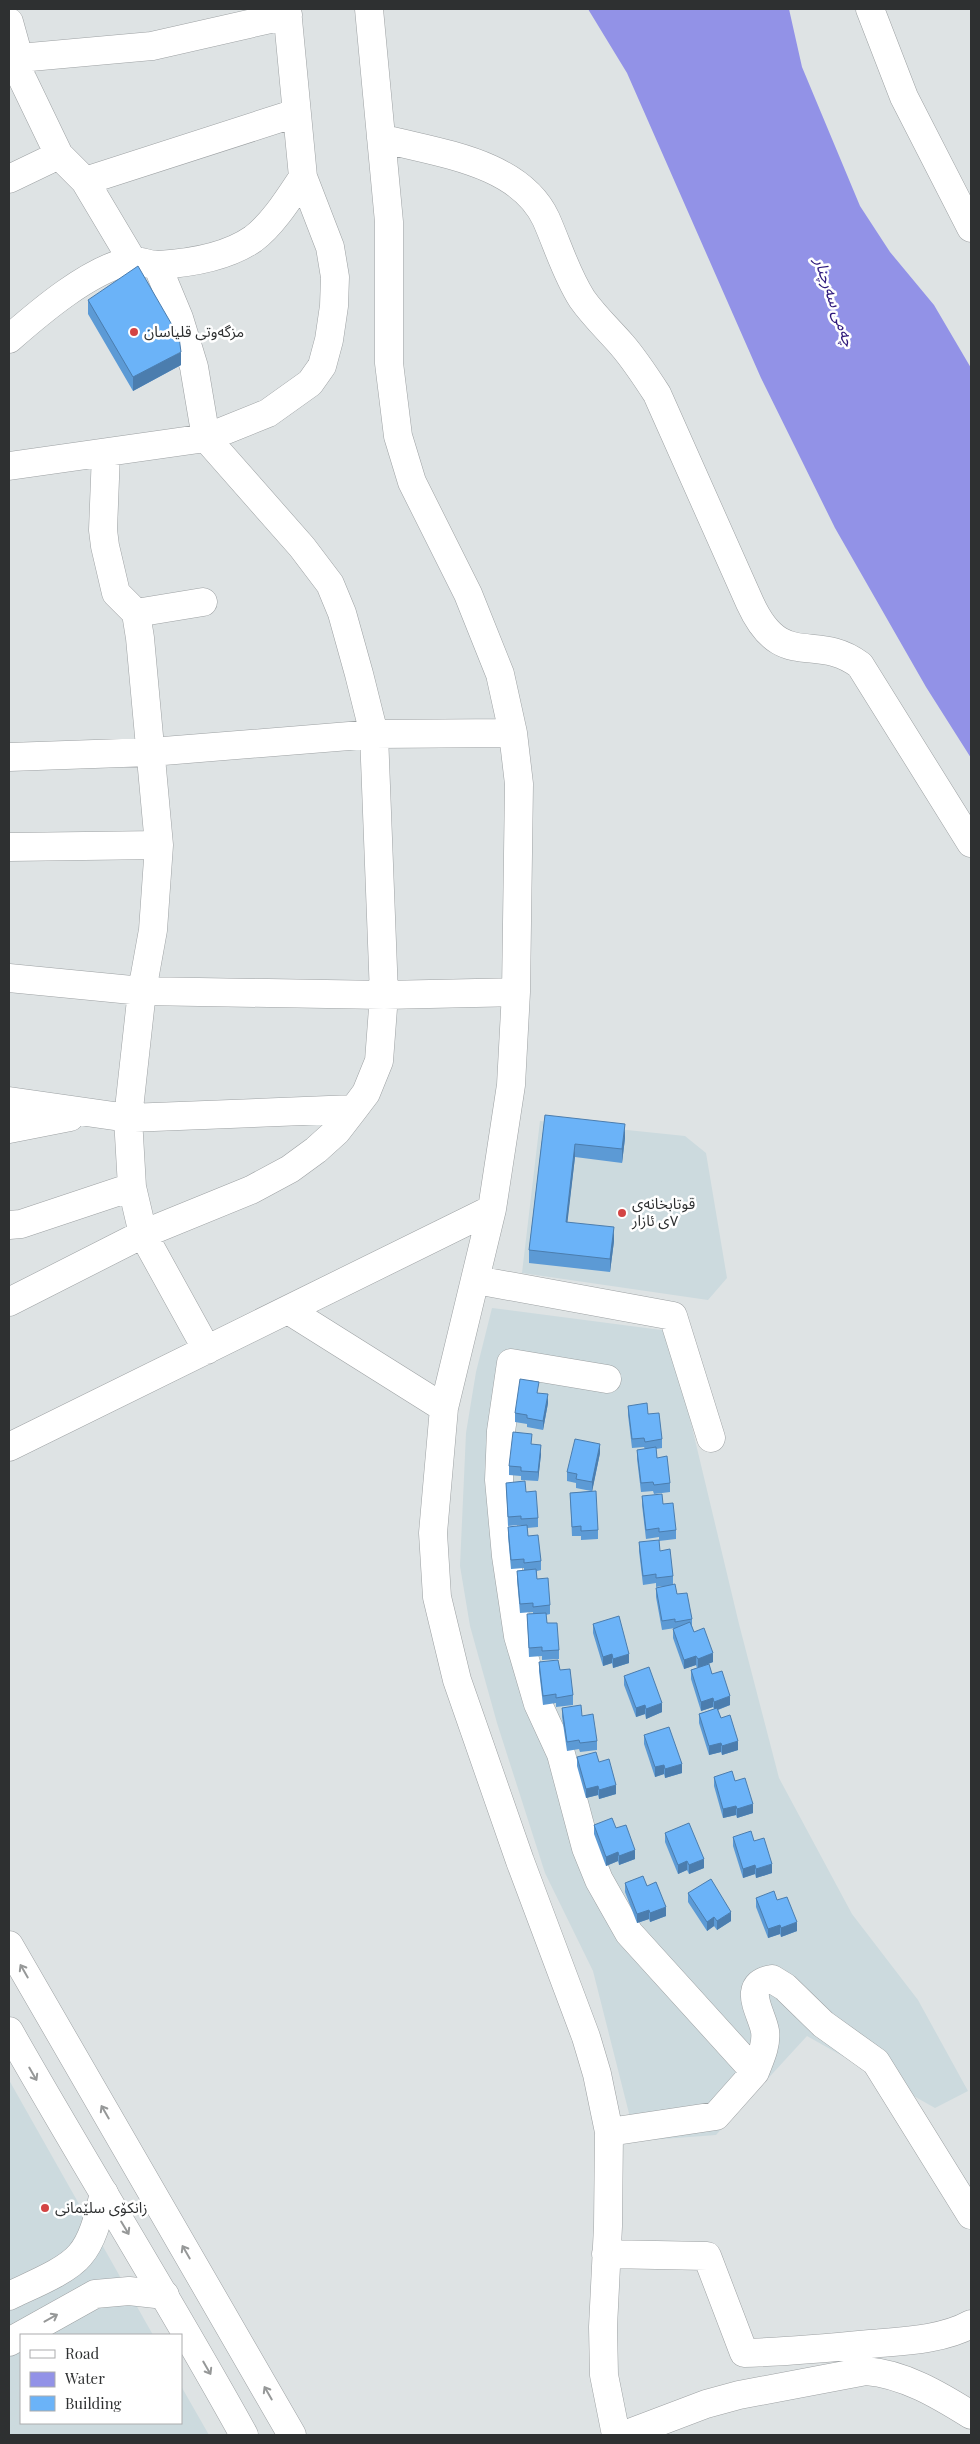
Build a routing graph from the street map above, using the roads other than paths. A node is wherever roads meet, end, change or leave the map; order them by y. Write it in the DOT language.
graph roads {
  1 [pos="369,9"];
  2 [pos="870,9"];
  3 [pos="287,12"];
  4 [pos="9,22"];
  5 [pos="16,72"];
  6 [pos="296,113"];
  7 [pos="381,138"];
  8 [pos="59,155"];
  9 [pos="303,177"];
  10 [pos="9,179"];
  11 [pos="85,181"];
  12 [pos="971,228"];
  13 [pos="144,263"];
  14 [pos="9,338"];
  15 [pos="206,438"];
  16 [pos="106,453"];
  17 [pos="9,466"];
  18 [pos="203,602"];
  19 [pos="136,613"];
  20 [pos="513,733"];
  21 [pos="374,734"];
  22 [pos="151,752"];
  23 [pos="9,757"];
  24 [pos="971,843"];
  25 [pos="159,845"];
  26 [pos="9,847"];
  27 [pos="9,978"];
  28 [pos="142,991"];
  29 [pos="516,992"];
  30 [pos="384,995"];
  31 [pos="9,1101"];
  32 [pos="354,1109"];
  33 [pos="91,1113"];
  34 [pos="128,1118"];
  35 [pos="9,1129"];
  36 [pos="132,1187"];
  37 [pos="492,1209"];
  38 [pos="9,1225"];
  39 [pos="143,1234"];
  40 [pos="476,1280"];
  41 [pos="9,1302"];
  42 [pos="288,1310"];
  43 [pos="207,1350"];
  44 [pos="607,1379"];
  45 [pos="444,1408"];
  46 [pos="711,1438"];
  47 [pos="9,1447"];
  48 [pos="9,1945"];
  49 [pos="9,2031"];
  50 [pos="755,2072"];
  51 [pos="609,2132"];
  52 [pos="104,2193"];
  53 [pos="971,2215"];
  54 [pos="606,2254"];
  55 [pos="164,2295"];
  56 [pos="9,2296"];
  57 [pos="971,2324"];
  58 [pos="23,2334"];
  59 [pos="20,2336"];
  60 [pos="9,2342"];
  61 [pos="971,2415"];
  62 [pos="244,2435"];
  63 [pos="292,2435"];
  64 [pos="616,2435"];
  65 [pos="624,2435"];
  1 -- 7 [label="street"];
  2 -- 12 [label="street"];
  3 -- 5 [label="street"];
  3 -- 6 [label="street"];
  4 -- 5 [label="street"];
  5 -- 8 [label="street"];
  6 -- 9 [label="street"];
  6 -- 11 [label="street"];
  7 -- 20 [label="street"];
  7 -- 24 [label="street"];
  8 -- 10 [label="street"];
  8 -- 11 [label="street"];
  9 -- 13 [label="street"];
  9 -- 15 [label="street"];
  11 -- 13 [label="street"];
  13 -- 14 [label="street"];
  13 -- 15 [label="street"];
  15 -- 16 [label="street"];
  15 -- 21 [label="street"];
  16 -- 17 [label="street"];
  16 -- 19 [label="street"];
  18 -- 19 [label="street"];
  19 -- 22 [label="street"];
  20 -- 21 [label="street"];
  20 -- 29 [label="street"];
  21 -- 22 [label="street"];
  21 -- 30 [label="street"];
  22 -- 23 [label="street"];
  22 -- 25 [label="street"];
  25 -- 26 [label="street"];
  25 -- 28 [label="street"];
  27 -- 28 [label="street"];
  28 -- 30 [label="street"];
  28 -- 34 [label="street"];
  29 -- 30 [label="street"];
  29 -- 37 [label="street"];
  30 -- 32 [label="street"];
  31 -- 33 [label="street"];
  32 -- 34 [label="street"];
  32 -- 39 [label="street"];
  33 -- 34 [label="street"];
  33 -- 35 [label="street"];
  34 -- 36 [label="street"];
  36 -- 38 [label="street"];
  36 -- 39 [label="street"];
  37 -- 40 [label="street"];
  37 -- 42 [label="street"];
  39 -- 41 [label="street"];
  39 -- 43 [label="street"];
  40 -- 45 [label="street"];
  40 -- 46 [label="street"];
  42 -- 43 [label="street"];
  42 -- 45 [label="street"];
  43 -- 47 [label="street"];
  44 -- 50 [label="street"];
  45 -- 51 [label="street"];
  63 -- 48 [label="street, one-way"];
  49 -- 52 [label="street, one-way"];
  50 -- 51 [label="street"];
  50 -- 53 [label="street"];
  51 -- 54 [label="street"];
  52 -- 55 [label="street, one-way"];
  52 -- 56 [label="street"];
  54 -- 57 [label="street"];
  54 -- 64 [label="street"];
  58 -- 55 [label="street, one-way"];
  55 -- 62 [label="street, one-way"];
  60 -- 59 [label="street, one-way"];
  61 -- 65 [label="street"];
}
